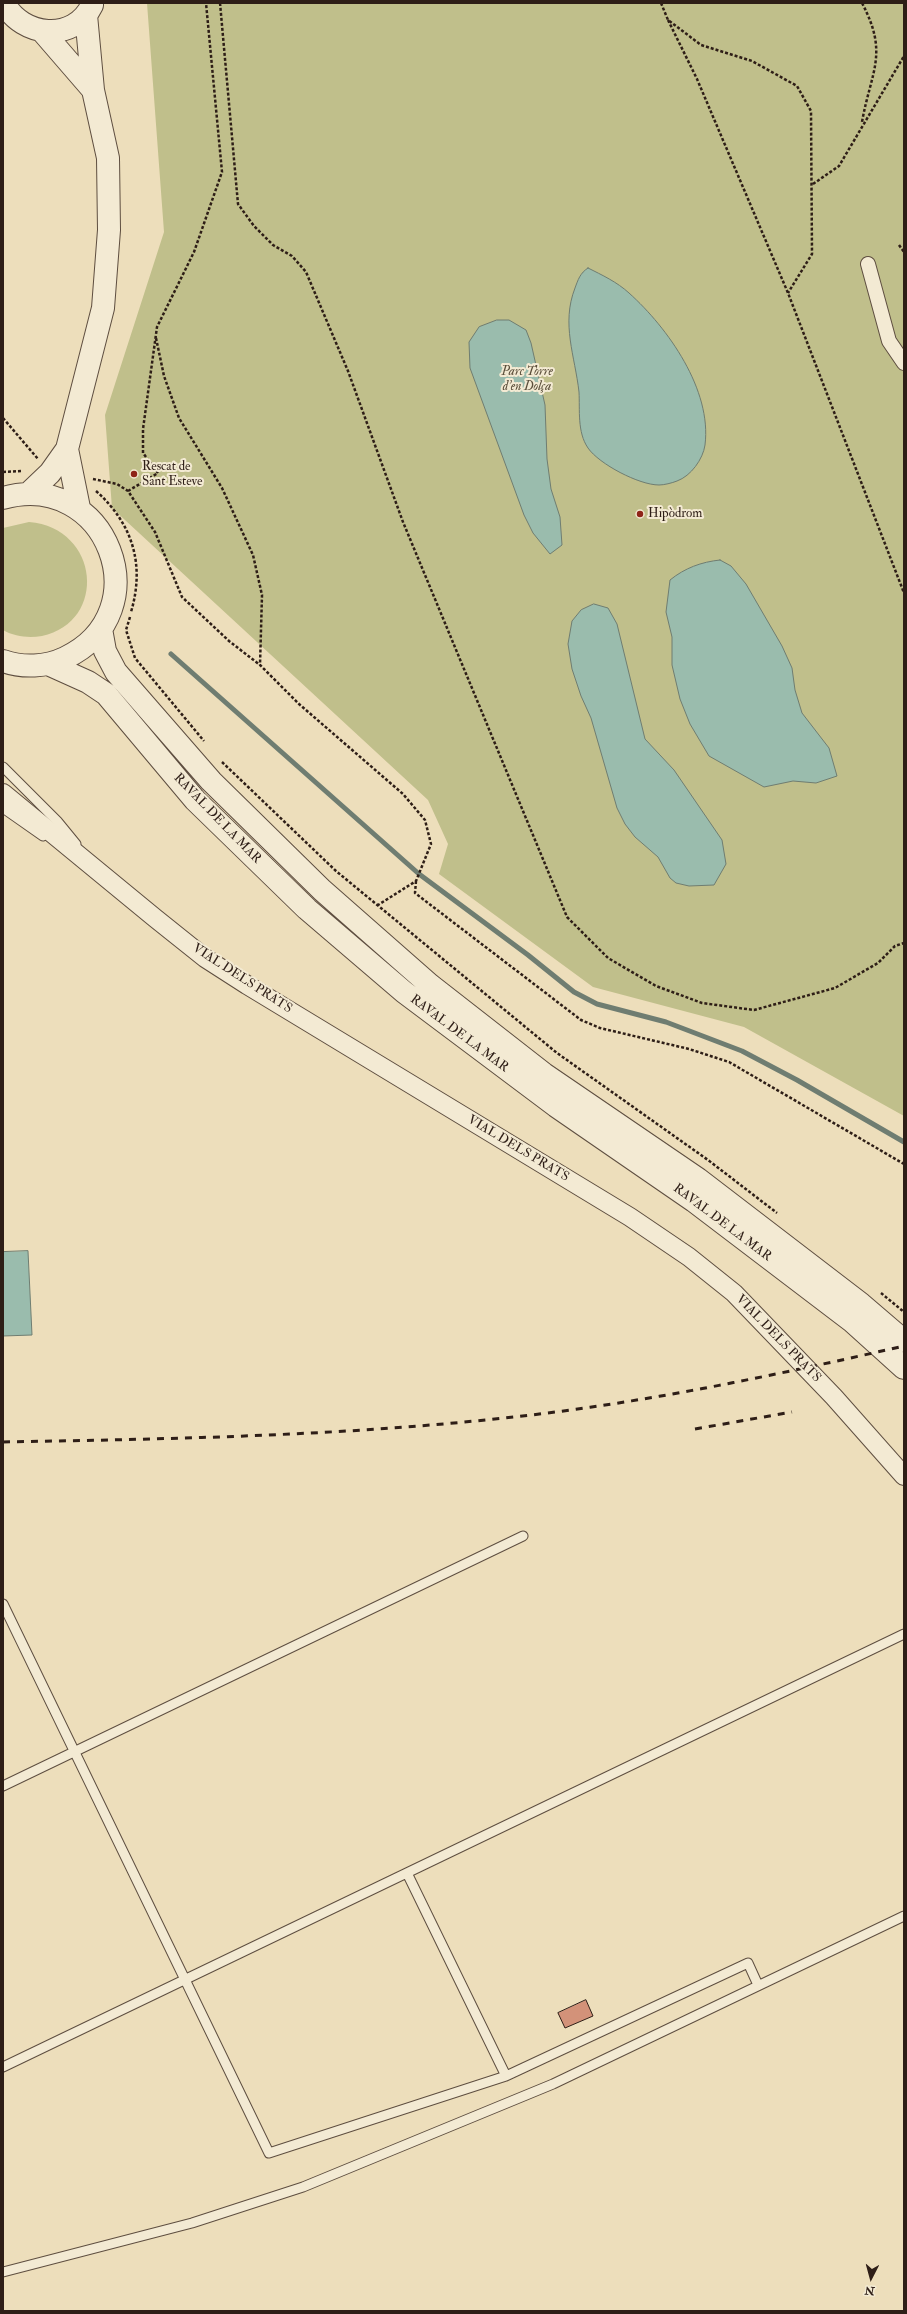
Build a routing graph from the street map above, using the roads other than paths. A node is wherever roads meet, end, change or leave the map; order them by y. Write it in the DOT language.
graph roads {
  1 [pos="4,3"];
  2 [pos="90,9"];
  3 [pos="42,31"];
  4 [pos="93,90"];
  5 [pos="868,264"];
  6 [pos="904,363"];
  7 [pos="68,449"];
  8 [pos="29,493"];
  9 [pos="3,498"];
  10 [pos="79,508"];
  11 [pos="101,629"];
  12 [pos="3,661"];
  13 [pos="48,664"];
  14 [pos="3,767"];
  15 [pos="3,793"];
  16 [pos="3,808"];
  17 [pos="93,868"];
  18 [pos="904,1341"];
  19 [pos="904,1368"];
  20 [pos="904,1476"];
  21 [pos="523,1536"];
  22 [pos="3,1604"];
  23 [pos="904,1634"];
  24 [pos="74,1752"];
  25 [pos="3,1786"];
  26 [pos="407,1873"];
  27 [pos="904,1916"];
  28 [pos="185,1980"];
  29 [pos="758,1985"];
  30 [pos="3,2067"];
  31 [pos="506,2076"];
  32 [pos="3,2272"];
  1 -- 3 [label="street"];
  2 -- 3 [label="street"];
  2 -- 4 [label="street"];
  3 -- 4 [label="street"];
  4 -- 7 [label="street"];
  5 -- 6 [label="street"];
  7 -- 8 [label="street"];
  7 -- 10 [label="street"];
  8 -- 9 [label="street, RAVAL DE LA MAR"];
  8 -- 10 [label="street, RAVAL DE LA MAR"];
  10 -- 11 [label="street, RAVAL DE LA MAR"];
  11 -- 13 [label="street, RAVAL DE LA MAR"];
  11 -- 18 [label="street, RAVAL DE LA MAR"];
  12 -- 13 [label="street, RAVAL DE LA MAR"];
  13 -- 19 [label="street, RAVAL DE LA MAR"];
  14 -- 17 [label="lane, VIAL DELS PRATS"];
  15 -- 17 [label="street, VIAL DELS PRATS"];
  16 -- 17 [label="lane, VIAL DELS PRATS"];
  17 -- 20 [label="street, VIAL DELS PRATS"];
  21 -- 24 [label="lane"];
  22 -- 24 [label="lane"];
  23 -- 26 [label="lane"];
  24 -- 25 [label="lane"];
  24 -- 28 [label="lane"];
  26 -- 28 [label="lane"];
  26 -- 31 [label="lane"];
  27 -- 29 [label="lane"];
  28 -- 30 [label="lane"];
  28 -- 31 [label="lane"];
  29 -- 31 [label="lane"];
  29 -- 32 [label="lane"];
}
